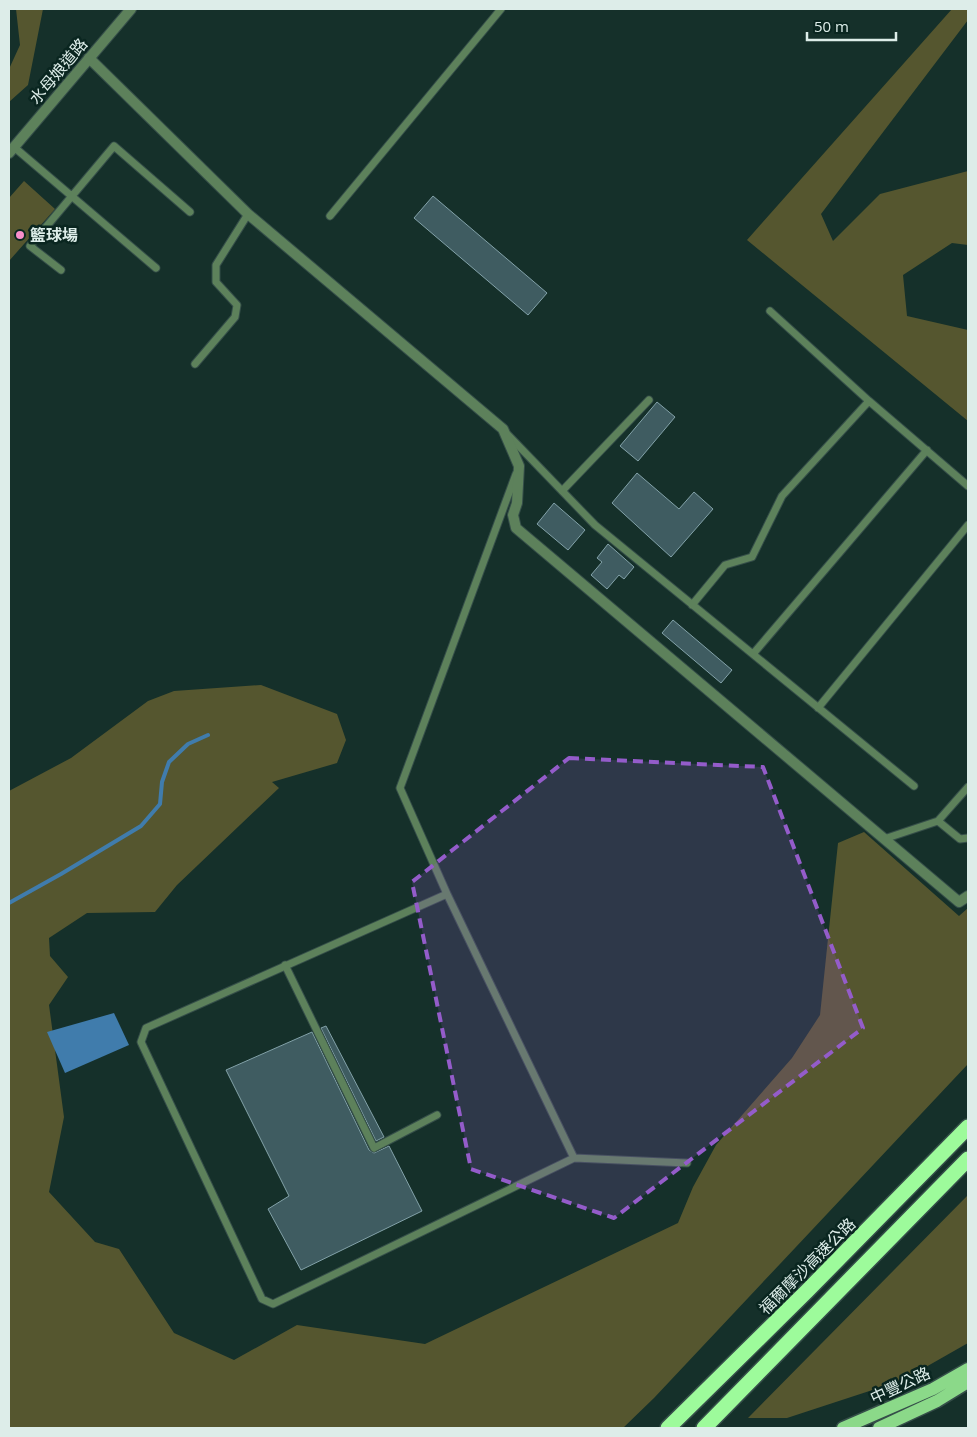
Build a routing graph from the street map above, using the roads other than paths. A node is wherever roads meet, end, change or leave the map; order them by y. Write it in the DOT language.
graph roads {
  1 [pos="131,9"];
  2 [pos="501,9"];
  3 [pos="89,58"];
  4 [pos="12,150"];
  5 [pos="71,197"];
  6 [pos="190,212"];
  7 [pos="248,214"];
  8 [pos="330,216"];
  9 [pos="156,268"];
  10 [pos="61,270"];
  11 [pos="770,311"];
  12 [pos="195,364"];
  13 [pos="650,400"];
  14 [pos="869,400"];
  15 [pos="503,429"];
  16 [pos="927,450"];
  17 [pos="519,466"];
  18 [pos="968,486"];
  19 [pos="562,491"];
  20 [pos="968,526"];
  21 [pos="692,604"];
  22 [pos="753,654"];
  23 [pos="818,708"];
  24 [pos="914,786"];
  25 [pos="968,787"];
  26 [pos="938,821"];
  27 [pos="884,838"];
  28 [pos="968,838"];
  29 [pos="447,894"];
  30 [pos="968,896"];
  31 [pos="285,965"];
  32 [pos="437,1115"];
  33 [pos="968,1127"];
  34 [pos="574,1158"];
  35 [pos="968,1159"];
  36 [pos="687,1163"];
  37 [pos="968,1368"];
  38 [pos="968,1382"];
  39 [pos="668,1428"];
  40 [pos="704,1428"];
  41 [pos="843,1428"];
  42 [pos="880,1428"];
  1 -- 3 [label="street, 水母娘道路"];
  2 -- 8 [label="lane"];
  3 -- 4 [label="street, 水母娘道路"];
  3 -- 7 [label="street"];
  4 -- 5 [label="lane"];
  5 -- 6 [label="lane"];
  5 -- 9 [label="lane"];
  5 -- 10 [label="lane"];
  7 -- 12 [label="lane"];
  7 -- 15 [label="street"];
  11 -- 14 [label="lane"];
  13 -- 19 [label="lane"];
  14 -- 16 [label="lane"];
  14 -- 21 [label="lane"];
  15 -- 17 [label="street"];
  15 -- 19 [label="lane"];
  16 -- 18 [label="lane"];
  16 -- 22 [label="lane"];
  17 -- 27 [label="street"];
  17 -- 29 [label="lane"];
  19 -- 21 [label="lane"];
  20 -- 23 [label="lane"];
  21 -- 22 [label="lane"];
  22 -- 23 [label="lane"];
  23 -- 24 [label="lane"];
  25 -- 26 [label="lane"];
  26 -- 27 [label="lane"];
  26 -- 28 [label="lane"];
  27 -- 30 [label="street"];
  29 -- 31 [label="lane"];
  29 -- 34 [label="lane"];
  31 -- 32 [label="lane"];
  31 -- 34 [label="lane"];
  33 -- 39 [label="highway, 福爾摩沙高速公路"];
  34 -- 36 [label="lane"];
  35 -- 40 [label="highway"];
  37 -- 41 [label="main road, 中豐公路"];
  38 -- 42 [label="main road, 中豐公路"];
}
